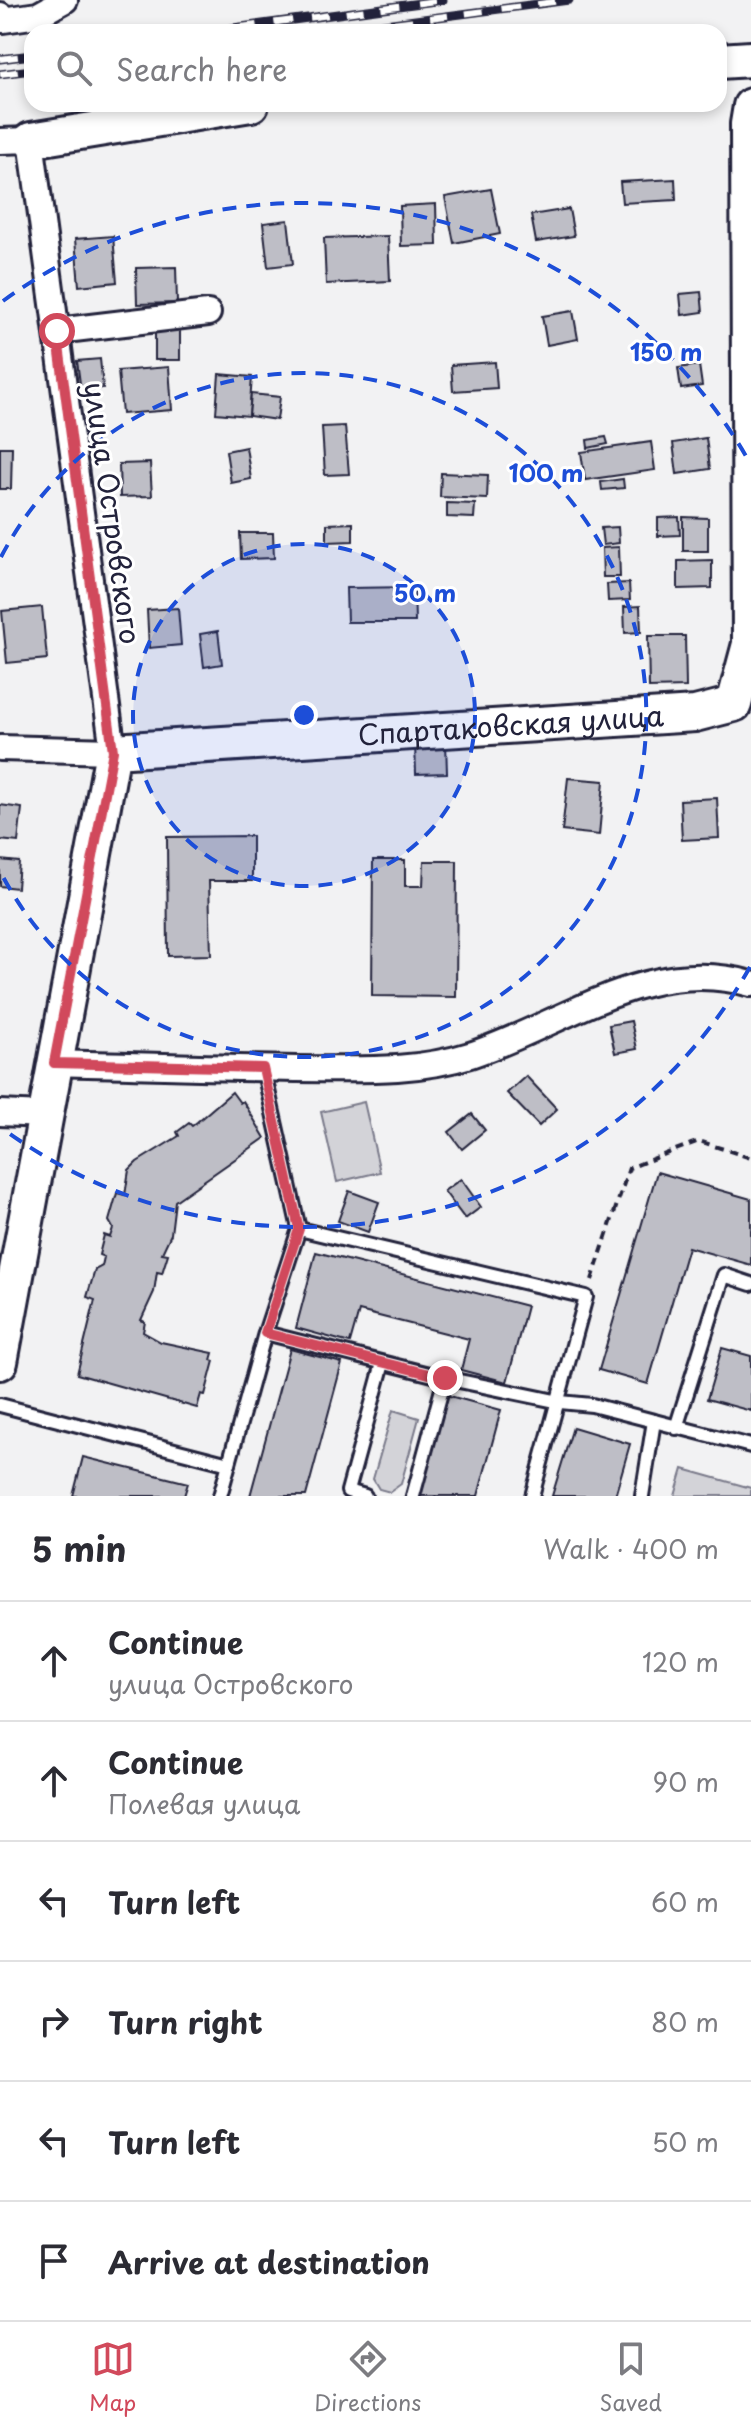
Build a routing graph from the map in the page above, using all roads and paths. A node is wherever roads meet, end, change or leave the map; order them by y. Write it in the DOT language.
graph roads {
  1 [pos="65,0"];
  2 [pos="0,15"];
  3 [pos="751,59"];
  4 [pos="727,60"];
  5 [pos="751,106"];
  6 [pos="200,112"];
  7 [pos="16,141"];
  8 [pos="208,313"];
  9 [pos="57,331"];
  10 [pos="0,748"];
  11 [pos="113,751"];
  12 [pos="751,984"];
  13 [pos="54,1063"];
  14 [pos="263,1068"];
  15 [pos="0,1113"];
  16 [pos="43,1115"];
  17 [pos="751,1158"];
  18 [pos="299,1229"];
  19 [pos="751,1284"];
  20 [pos="586,1297"];
  21 [pos="265,1333"];
  22 [pos="0,1362"];
  23 [pos="383,1363"];
  24 [pos="445,1378"];
  25 [pos="560,1402"];
  26 [pos="0,1405"];
  27 [pos="654,1421"];
  28 [pos="676,1428"];
  29 [pos="751,1446"];
  30 [pos="229,1464"];
  31 [pos="220,1496"];
  32 [pos="365,1496"];
  33 [pos="413,1496"];
  34 [pos="532,1496"];
  35 [pos="642,1496"];
  1 -- 2 [label="street"];
  3 -- 4 [label="street"];
  5 -- 11 [label="street, Спартаковская улица"];
  6 -- 7 [label="street"];
  7 -- 9 [label="street, улица Островского"];
  8 -- 9 [label="street"];
  9 -- 11 [label="street, улица Островского"];
  10 -- 11 [label="street, Спартаковская улица"];
  11 -- 13 [label="street"];
  12 -- 14 [label="street"];
  13 -- 14 [label="street"];
  13 -- 16 [label="street"];
  14 -- 18 [label="lane"];
  15 -- 16 [label="street"];
  16 -- 22 [label="street"];
  17 -- 20 [label="path"];
  18 -- 20 [label="lane"];
  18 -- 21 [label="lane"];
  19 -- 28 [label="lane"];
  20 -- 25 [label="lane"];
  21 -- 23 [label="lane"];
  21 -- 30 [label="lane"];
  23 -- 24 [label="lane"];
  23 -- 32 [label="lane"];
  24 -- 25 [label="lane"];
  24 -- 33 [label="lane"];
  25 -- 27 [label="lane"];
  25 -- 34 [label="lane"];
  26 -- 30 [label="lane"];
  27 -- 28 [label="lane"];
  27 -- 35 [label="lane"];
  28 -- 29 [label="lane"];
  30 -- 31 [label="lane"];
}
